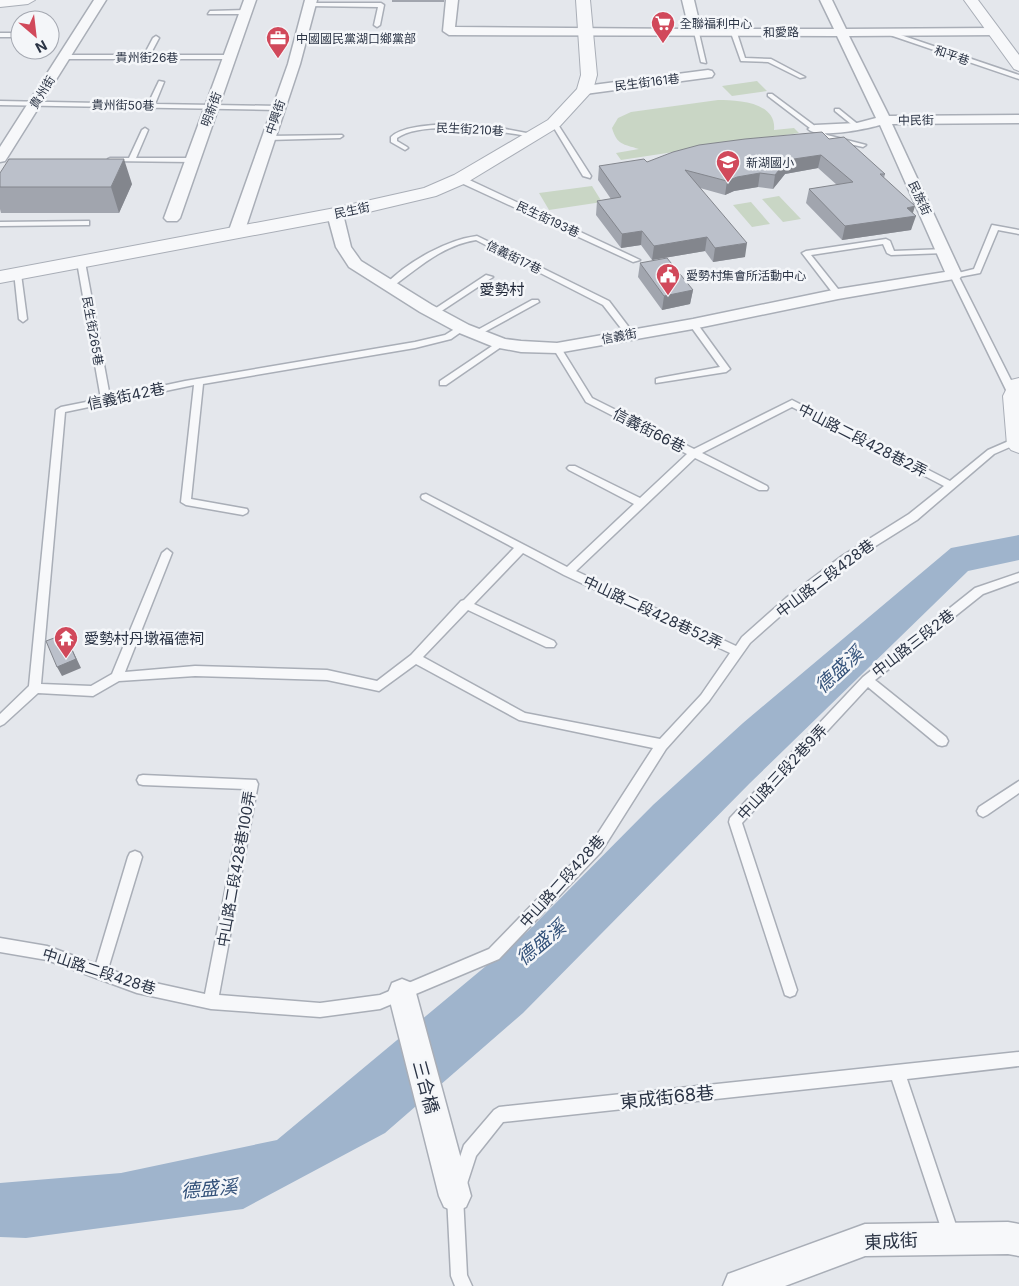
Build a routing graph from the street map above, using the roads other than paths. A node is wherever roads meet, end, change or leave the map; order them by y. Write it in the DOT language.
graph roads {
  1 [pos="28,0"];
  2 [pos="100,0"];
  3 [pos="452,0"];
  4 [pos="583,0"];
  5 [pos="688,0"];
  6 [pos="826,0"];
  7 [pos="971,0"];
  8 [pos="368,2"];
  9 [pos="0,3"];
  10 [pos="311,3"];
  11 [pos="248,6"];
  12 [pos="210,13"];
  13 [pos="377,24"];
  14 [pos="587,32"];
  15 [pos="841,32"];
  16 [pos="886,32"];
  17 [pos="993,32"];
  18 [pos="696,33"];
  19 [pos="734,33"];
  20 [pos="156,38"];
  21 [pos="64,57"];
  22 [pos="146,57"];
  23 [pos="230,57"];
  24 [pos="1019,66"];
  25 [pos="706,68"];
  26 [pos="802,77"];
  27 [pos="1019,77"];
  28 [pos="161,82"];
  29 [pos="585,90"];
  30 [pos="770,95"];
  31 [pos="0,103"];
  32 [pos="34,104"];
  33 [pos="151,105"];
  34 [pos="212,106"];
  35 [pos="278,108"];
  36 [pos="837,110"];
  37 [pos="1019,119"];
  38 [pos="883,120"];
  39 [pos="554,123"];
  40 [pos="858,127"];
  41 [pos="815,129"];
  42 [pos="145,130"];
  43 [pos="534,135"];
  44 [pos="340,136"];
  45 [pos="268,138"];
  46 [pos="863,145"];
  47 [pos="405,148"];
  48 [pos="0,158"];
  49 [pos="102,160"];
  50 [pos="132,160"];
  51 [pos="193,160"];
  52 [pos="588,176"];
  53 [pos="460,179"];
  54 [pos="335,214"];
  55 [pos="172,218"];
  56 [pos="86,222"];
  57 [pos="0,224"];
  58 [pos="599,231"];
  59 [pos="1019,232"];
  60 [pos="236,233"];
  61 [pos="592,240"];
  62 [pos="945,251"];
  63 [pos="636,260"];
  64 [pos="81,262"];
  65 [pos="954,275"];
  66 [pos="8,276"];
  67 [pos="489,277"];
  68 [pos="389,286"];
  69 [pos="838,294"];
  70 [pos="535,302"];
  71 [pos="434,312"];
  72 [pos="23,319"];
  73 [pos="693,324"];
  74 [pos="470,330"];
  75 [pos="630,334"];
  76 [pos="500,343"];
  77 [pos="557,348"];
  78 [pos="660,381"];
  79 [pos="199,382"];
  80 [pos="443,383"];
  81 [pos="1016,390"];
  82 [pos="106,400"];
  83 [pos="1018,443"];
  84 [pos="694,453"];
  85 [pos="572,468"];
  86 [pos="952,486"];
  87 [pos="763,488"];
  88 [pos="426,497"];
  89 [pos="641,503"];
  90 [pos="243,511"];
  91 [pos="522,546"];
  92 [pos="167,553"];
  93 [pos="568,572"];
  94 [pos="1019,577"];
  95 [pos="465,604"];
  96 [pos="550,644"];
  97 [pos="738,652"];
  98 [pos="415,658"];
  99 [pos="118,677"];
  100 [pos="867,680"];
  101 [pos="35,688"];
  102 [pos="0,720"];
  103 [pos="942,741"];
  104 [pos="662,744"];
  105 [pos="143,780"];
  106 [pos="1019,786"];
  107 [pos="983,811"];
  108 [pos="135,857"];
  109 [pos="0,945"];
  110 [pos="100,973"];
  111 [pos="790,990"];
  112 [pos="212,1002"];
  113 [pos="405,1005"];
  114 [pos="1019,1059"];
  115 [pos="897,1072"];
  116 [pos="455,1196"];
  117 [pos="952,1239"];
  118 [pos="1019,1240"];
  119 [pos="464,1286"];
  120 [pos="740,1286"];
  1 -- 9 [label="street"];
  2 -- 21 [label="street, 貴州街"];
  3 -- 14 [label="street, 和愛路"];
  4 -- 14 [label="street"];
  5 -- 18 [label="street"];
  6 -- 15 [label="street, 民族街"];
  7 -- 17 [label="street"];
  8 -- 10 [label="lane"];
  8 -- 13 [label="lane"];
  10 -- 35 [label="street, 中興街"];
  11 -- 12 [label="lane"];
  11 -- 23 [label="street, 明新街"];
  14 -- 18 [label="street, 和愛路"];
  14 -- 29 [label="street"];
  15 -- 16 [label="street, 和愛路"];
  15 -- 19 [label="street, 和愛路"];
  15 -- 38 [label="street, 民族街"];
  16 -- 17 [label="street, 和愛路"];
  16 -- 27 [label="lane, 和平巷"];
  17 -- 24 [label="street"];
  18 -- 19 [label="street, 和愛路"];
  18 -- 25 [label="lane"];
  19 -- 26 [label="lane"];
  20 -- 22 [label="lane"];
  21 -- 22 [label="lane, 貴州街26巷"];
  21 -- 32 [label="street, 貴州街"];
  22 -- 23 [label="lane, 貴州街26巷"];
  23 -- 34 [label="street, 明新街"];
  25 -- 29 [label="street, 民生街161巷"];
  28 -- 33 [label="lane"];
  29 -- 39 [label="street, 民生街"];
  30 -- 41 [label="lane"];
  31 -- 32 [label="lane, 貴州街50巷"];
  32 -- 33 [label="lane, 貴州街50巷"];
  32 -- 48 [label="street, 貴州街"];
  33 -- 34 [label="lane, 貴州街50巷"];
  34 -- 35 [label="lane, 貴州街50巷"];
  34 -- 51 [label="street, 明新街"];
  35 -- 45 [label="street, 中興街"];
  36 -- 40 [label="lane"];
  37 -- 38 [label="street, 中民街"];
  38 -- 40 [label="street, 中民街"];
  38 -- 62 [label="street, 民族街"];
  39 -- 43 [label="street, 民生街"];
  39 -- 52 [label="lane"];
  40 -- 41 [label="street, 中民街"];
  41 -- 46 [label="lane"];
  42 -- 50 [label="lane"];
  43 -- 47 [label="lane, 民生街210巷"];
  43 -- 53 [label="street, 民生街"];
  44 -- 45 [label="lane"];
  45 -- 60 [label="street, 中興街"];
  49 -- 50 [label="lane"];
  50 -- 51 [label="lane"];
  51 -- 55 [label="street, 明新街"];
  53 -- 54 [label="street, 民生街"];
  53 -- 61 [label="lane, 民生街193巷"];
  54 -- 60 [label="street, 民生街"];
  54 -- 68 [label="street, 信義街"];
  56 -- 57 [label="lane"];
  58 -- 61 [label="lane"];
  59 -- 65 [label="lane"];
  60 -- 64 [label="street, 民生街"];
  61 -- 63 [label="lane, 民生街193巷"];
  62 -- 65 [label="street, 民族街"];
  62 -- 69 [label="lane"];
  64 -- 66 [label="street, 民生街"];
  64 -- 82 [label="lane, 民生街265巷"];
  65 -- 69 [label="street, 信義街"];
  65 -- 81 [label="lane, 民族街"];
  66 -- 72 [label="lane"];
  67 -- 71 [label="lane"];
  68 -- 71 [label="street, 信義街"];
  68 -- 75 [label="lane, 信義街17巷"];
  69 -- 73 [label="street, 信義街"];
  70 -- 74 [label="lane, 信義街42巷"];
  71 -- 74 [label="street, 信義街"];
  73 -- 75 [label="street, 信義街"];
  73 -- 78 [label="lane"];
  74 -- 76 [label="street, 信義街"];
  74 -- 79 [label="lane, 信義街42巷"];
  75 -- 77 [label="street, 信義街"];
  76 -- 77 [label="street, 信義街"];
  76 -- 80 [label="lane"];
  77 -- 84 [label="lane, 信義街66巷"];
  79 -- 82 [label="lane, 信義街42巷"];
  79 -- 90 [label="lane"];
  81 -- 83 [label="street"];
  82 -- 101 [label="lane, 信義街42巷"];
  83 -- 86 [label="lane, 中山路二段428巷"];
  84 -- 86 [label="lane, 中山路二段428巷2弄"];
  84 -- 87 [label="lane, 信義街66巷"];
  84 -- 89 [label="lane, 中山路二段428巷52弄"];
  85 -- 89 [label="lane"];
  86 -- 97 [label="lane, 中山路二段428巷"];
  88 -- 91 [label="lane, 中山路二段428巷52弄"];
  89 -- 93 [label="lane, 中山路二段428巷52弄"];
  91 -- 93 [label="lane, 中山路二段428巷52弄"];
  91 -- 95 [label="lane"];
  92 -- 99 [label="lane"];
  93 -- 97 [label="lane, 中山路二段428巷52弄"];
  94 -- 100 [label="lane, 中山路三段2巷"];
  95 -- 96 [label="lane"];
  95 -- 98 [label="lane"];
  97 -- 104 [label="lane, 中山路二段428巷"];
  98 -- 99 [label="lane"];
  98 -- 104 [label="lane"];
  99 -- 101 [label="lane"];
  100 -- 103 [label="lane, 中山路三段2巷"];
  100 -- 111 [label="lane, 中山路三段2巷9弄"];
  101 -- 102 [label="lane"];
  104 -- 113 [label="lane, 中山路二段428巷"];
  105 -- 112 [label="lane, 中山路二段428巷100弄"];
  106 -- 107 [label="lane"];
  108 -- 110 [label="lane"];
  109 -- 110 [label="lane, 中山路二段428巷"];
  110 -- 112 [label="lane, 中山路二段428巷"];
  112 -- 113 [label="lane, 中山路二段428巷"];
  113 -- 116 [label="street, 三合橋"];
  114 -- 115 [label="lane, 東成街68巷"];
  115 -- 116 [label="lane, 東成街68巷"];
  115 -- 117 [label="lane"];
  116 -- 119 [label="lane, 東成街68巷"];
  117 -- 118 [label="street, 東成街"];
  117 -- 120 [label="street, 東成街"];
}
